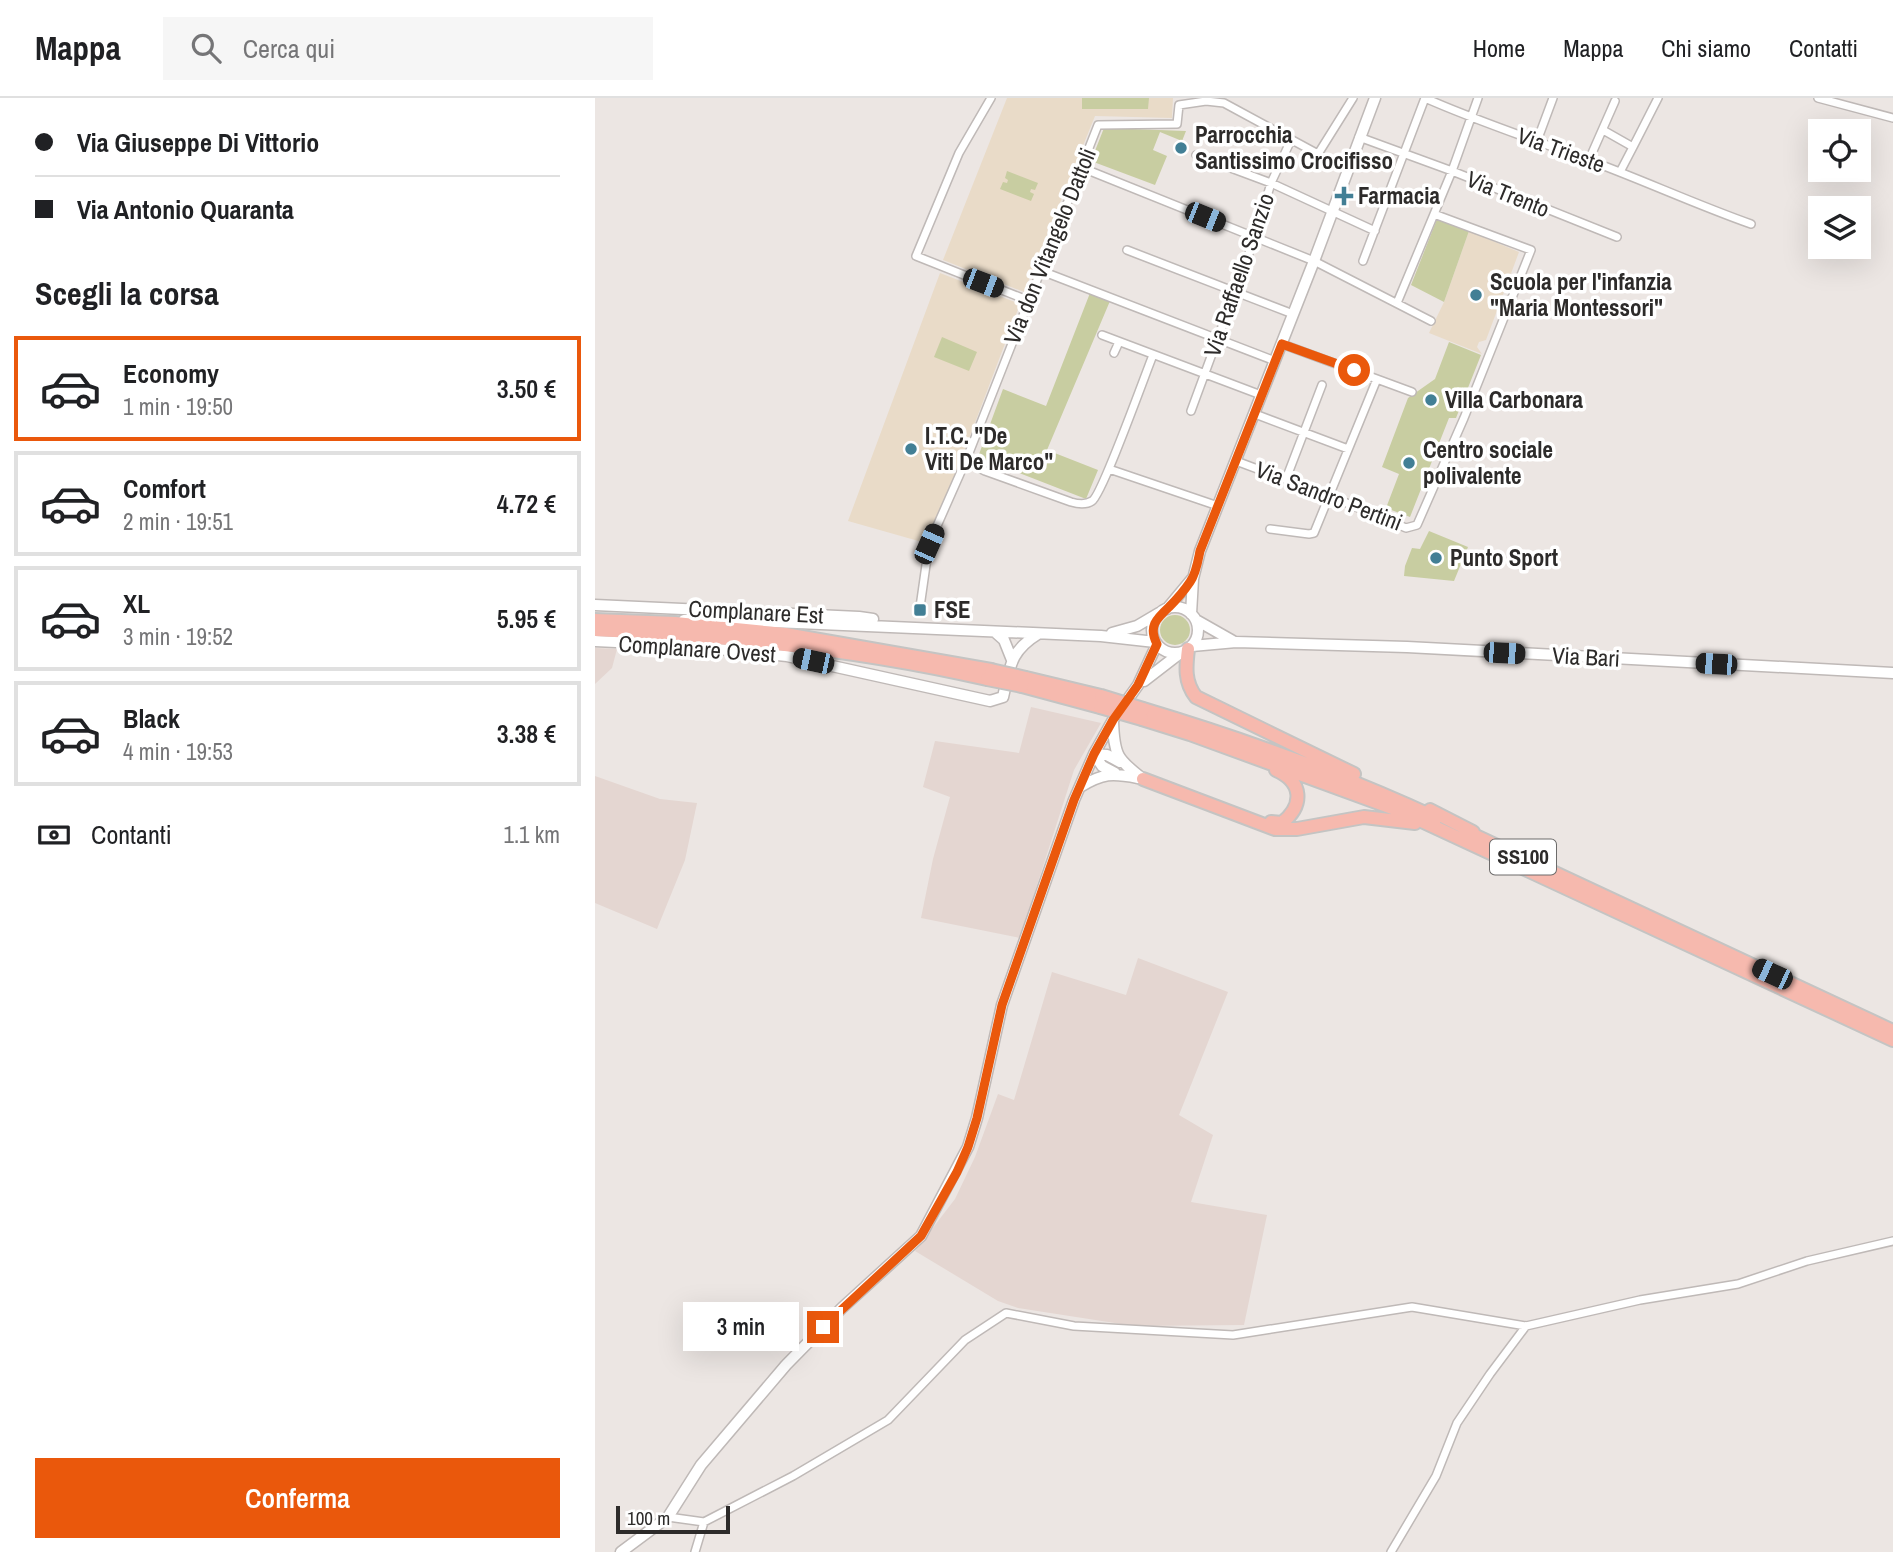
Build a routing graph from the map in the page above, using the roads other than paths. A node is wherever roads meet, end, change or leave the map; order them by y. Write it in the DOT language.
graph roads {
  1 [pos="991,98"];
  2 [pos="1353,98"];
  3 [pos="1375,98"];
  4 [pos="1425,98"];
  5 [pos="1478,98"];
  6 [pos="1553,98"];
  7 [pos="1658,98"];
  8 [pos="1818,98"];
  9 [pos="1835,99"];
  10 [pos="1615,101"];
  11 [pos="1470,118"];
  12 [pos="1893,118"];
  13 [pos="1603,130"];
  14 [pos="1360,137"];
  15 [pos="1291,140"];
  16 [pos="1537,141"];
  17 [pos="1633,147"];
  18 [pos="1403,153"];
  19 [pos="1196,155"];
  20 [pos="1589,160"];
  21 [pos="1080,167"];
  22 [pos="1451,171"];
  23 [pos="1621,172"];
  24 [pos="1271,183"];
  25 [pos="1332,211"];
  26 [pos="1434,214"];
  27 [pos="1751,224"];
  28 [pos="1375,230"];
  29 [pos="1255,237"];
  30 [pos="1617,237"];
  31 [pos="1127,250"];
  32 [pos="1314,261"];
  33 [pos="1363,261"];
  34 [pos="1039,270"];
  35 [pos="1234,291"];
  36 [pos="1027,300"];
  37 [pos="1397,303"];
  38 [pos="1293,314"];
  39 [pos="1431,321"];
  40 [pos="1102,335"];
  41 [pos="1217,339"];
  42 [pos="1119,342"];
  43 [pos="1282,344"];
  44 [pos="1114,353"];
  45 [pos="1153,355"];
  46 [pos="1275,361"];
  47 [pos="1205,374"];
  48 [pos="1377,379"];
  49 [pos="1322,385"];
  50 [pos="1412,392"];
  51 [pos="1262,396"];
  52 [pos="1191,411"];
  53 [pos="1255,414"];
  54 [pos="1304,431"];
  55 [pos="1348,449"];
  56 [pos="967,458"];
  57 [pos="1236,461"];
  58 [pos="1109,469"];
  59 [pos="1286,479"];
  60 [pos="1329,496"];
  61 [pos="1218,506"];
  62 [pos="1270,529"];
  63 [pos="1193,579"];
  64 [pos="595,605"];
  65 [pos="920,607"];
  66 [pos="1165,610"];
  67 [pos="1193,617"];
  68 [pos="595,620"];
  69 [pos="662,623"];
  70 [pos="915,627"];
  71 [pos="595,630"];
  72 [pos="995,632"];
  73 [pos="1039,634"];
  74 [pos="1101,636"];
  75 [pos="595,641"];
  76 [pos="1236,642"];
  77 [pos="1156,643"];
  78 [pos="1188,649"];
  79 [pos="1012,660"];
  80 [pos="1893,673"];
  81 [pos="989,674"];
  82 [pos="1138,685"];
  83 [pos="1142,714"];
  84 [pos="1113,720"];
  85 [pos="1215,744"];
  86 [pos="1094,754"];
  87 [pos="1120,762"];
  88 [pos="1115,774"];
  89 [pos="1143,779"];
  90 [pos="1079,787"];
  91 [pos="1249,820"];
  92 [pos="1436,827"];
  93 [pos="1504,849"];
  94 [pos="1893,1031"];
  95 [pos="1893,1040"];
  96 [pos="1893,1241"];
  97 [pos="1527,1326"];
  98 [pos="668,1517"];
  99 [pos="704,1522"];
  100 [pos="621,1552"];
  101 [pos="695,1552"];
  102 [pos="1391,1552"];
  1 -- 36 [label="street"];
  2 -- 15 [label="street"];
  3 -- 14 [label="main road"];
  4 -- 11 [label="street, Via Trieste"];
  4 -- 18 [label="street"];
  5 -- 11 [label="street"];
  6 -- 16 [label="street"];
  7 -- 17 [label="street"];
  8 -- 9 [label="street"];
  9 -- 12 [label="street"];
  10 -- 13 [label="street"];
  11 -- 16 [label="street, Via Trieste"];
  11 -- 22 [label="street"];
  13 -- 17 [label="street"];
  13 -- 20 [label="street"];
  14 -- 18 [label="street, Via Trento"];
  14 -- 25 [label="main road"];
  15 -- 21 [label="street, Via don Vitangelo Dattoli"];
  15 -- 24 [label="street, Via Raffaello Sanzio"];
  16 -- 20 [label="street, Via Trieste"];
  17 -- 23 [label="street"];
  18 -- 22 [label="street, Via Trento"];
  18 -- 28 [label="street"];
  19 -- 24 [label="street"];
  20 -- 23 [label="street, Via Trieste"];
  21 -- 29 [label="street"];
  21 -- 34 [label="street, Via don Vitangelo Dattoli"];
  22 -- 26 [label="street"];
  22 -- 30 [label="street, Via Trento"];
  23 -- 27 [label="street, Via Trieste"];
  24 -- 25 [label="street"];
  24 -- 29 [label="street, Via Raffaello Sanzio"];
  25 -- 28 [label="street"];
  25 -- 32 [label="main road"];
  26 -- 37 [label="street"];
  26 -- 60 [label="street, Via Sandro Pertini"];
  28 -- 33 [label="street"];
  29 -- 32 [label="street"];
  29 -- 35 [label="street, Via Raffaello Sanzio"];
  31 -- 35 [label="street"];
  32 -- 37 [label="street"];
  32 -- 38 [label="main road"];
  34 -- 36 [label="street, Via don Vitangelo Dattoli"];
  34 -- 41 [label="street"];
  35 -- 38 [label="street"];
  35 -- 41 [label="street, Via Raffaello Sanzio"];
  36 -- 56 [label="street, Via don Vitangelo Dattoli"];
  37 -- 39 [label="street"];
  38 -- 43 [label="main road"];
  40 -- 42 [label="street"];
  41 -- 46 [label="street"];
  41 -- 47 [label="street, Via Raffaello Sanzio"];
  42 -- 44 [label="street"];
  42 -- 45 [label="street"];
  43 -- 46 [label="main road"];
  43 -- 48 [label="street"];
  45 -- 47 [label="street"];
  45 -- 58 [label="street"];
  46 -- 51 [label="main road"];
  47 -- 51 [label="street"];
  47 -- 52 [label="street, Via Raffaello Sanzio"];
  48 -- 50 [label="street"];
  48 -- 55 [label="street"];
  49 -- 54 [label="street"];
  51 -- 53 [label="main road"];
  53 -- 54 [label="street"];
  53 -- 57 [label="main road"];
  54 -- 55 [label="street"];
  54 -- 59 [label="street"];
  55 -- 60 [label="street"];
  56 -- 58 [label="street"];
  56 -- 65 [label="street"];
  57 -- 59 [label="street, Via Sandro Pertini"];
  57 -- 61 [label="main road"];
  58 -- 61 [label="street"];
  59 -- 60 [label="street, Via Sandro Pertini"];
  60 -- 62 [label="street"];
  61 -- 63 [label="main road"];
  63 -- 66 [label="main road"];
  63 -- 67 [label="main road"];
  64 -- 70 [label="main road, Complanare Est"];
  66 -- 67 [label="main road"];
  66 -- 74 [label="main road"];
  66 -- 77 [label="main road"];
  67 -- 76 [label="main road"];
  67 -- 78 [label="main road"];
  68 -- 69 [label="highway, SS100"];
  69 -- 70 [label="main road"];
  69 -- 81 [label="highway, SS100"];
  70 -- 72 [label="main road"];
  71 -- 81 [label="highway, SS100"];
  72 -- 73 [label="main road"];
  72 -- 79 [label="main road"];
  73 -- 74 [label="main road"];
  73 -- 79 [label="main road"];
  74 -- 77 [label="main road"];
  75 -- 79 [label="main road, Complanare Ovest"];
  76 -- 78 [label="main road, Via Bari"];
  76 -- 80 [label="main road, Via Bari"];
  77 -- 78 [label="main road"];
  77 -- 82 [label="main road"];
  78 -- 82 [label="main road"];
  78 -- 93 [label="highway, SS100"];
  81 -- 83 [label="highway, SS100, bridge"];
  82 -- 84 [label="main road"];
  83 -- 85 [label="highway, SS100"];
  83 -- 93 [label="highway, SS100"];
  84 -- 86 [label="main road"];
  84 -- 87 [label="main road"];
  85 -- 91 [label="highway, SS100"];
  85 -- 92 [label="highway, SS100"];
  86 -- 87 [label="main road"];
  86 -- 88 [label="main road"];
  86 -- 90 [label="main road"];
  87 -- 89 [label="main road"];
  88 -- 89 [label="main road"];
  88 -- 90 [label="main road"];
  89 -- 91 [label="highway, SS100"];
  90 -- 98 [label="main road"];
  91 -- 92 [label="highway, SS100"];
  92 -- 95 [label="highway, SS100"];
  93 -- 94 [label="highway, SS100"];
  96 -- 97 [label="street"];
  97 -- 99 [label="street"];
  97 -- 102 [label="street"];
  98 -- 99 [label="street"];
  98 -- 100 [label="main road"];
  99 -- 101 [label="street"];
}
